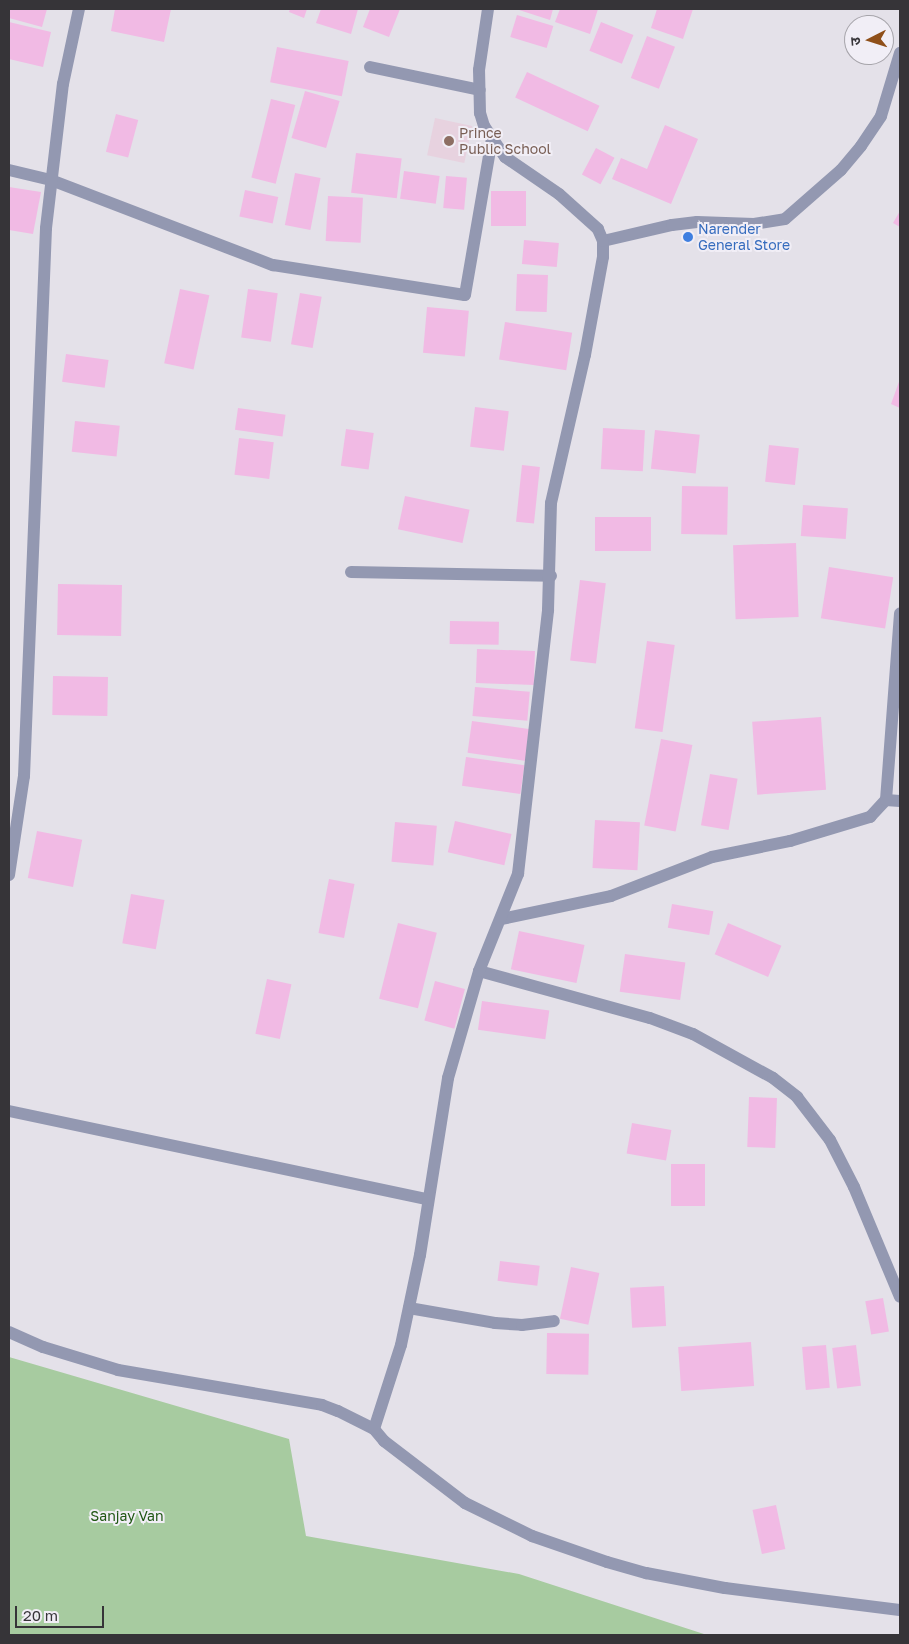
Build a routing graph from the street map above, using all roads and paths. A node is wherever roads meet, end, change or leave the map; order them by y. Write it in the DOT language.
graph roads {
  1 [pos="79,9"];
  2 [pos="488,9"];
  3 [pos="900,52"];
  4 [pos="370,67"];
  5 [pos="896,89"];
  6 [pos="480,90"];
  7 [pos="492,138"];
  8 [pos="9,170"];
  9 [pos="51,180"];
  10 [pos="603,242"];
  11 [pos="351,572"];
  12 [pos="551,576"];
  13 [pos="900,614"];
  14 [pos="886,800"];
  15 [pos="900,801"];
  16 [pos="9,874"];
  17 [pos="502,919"];
  18 [pos="479,971"];
  19 [pos="9,1111"];
  20 [pos="428,1199"];
  21 [pos="900,1297"];
  22 [pos="409,1308"];
  23 [pos="554,1321"];
  24 [pos="9,1332"];
  25 [pos="374,1429"];
  26 [pos="900,1610"];
  1 -- 9 [label="street"];
  2 -- 6 [label="street"];
  3 -- 5 [label="street"];
  4 -- 6 [label="street"];
  5 -- 10 [label="street"];
  6 -- 7 [label="street"];
  7 -- 9 [label="street"];
  7 -- 10 [label="street"];
  8 -- 9 [label="street"];
  9 -- 16 [label="street"];
  10 -- 12 [label="street"];
  11 -- 12 [label="street"];
  12 -- 17 [label="street"];
  13 -- 14 [label="street"];
  14 -- 15 [label="street"];
  14 -- 17 [label="street"];
  17 -- 18 [label="street"];
  18 -- 20 [label="street"];
  18 -- 21 [label="street"];
  19 -- 20 [label="street"];
  20 -- 22 [label="street"];
  22 -- 23 [label="street"];
  22 -- 25 [label="street"];
  24 -- 25 [label="street"];
  25 -- 26 [label="street"];
}
